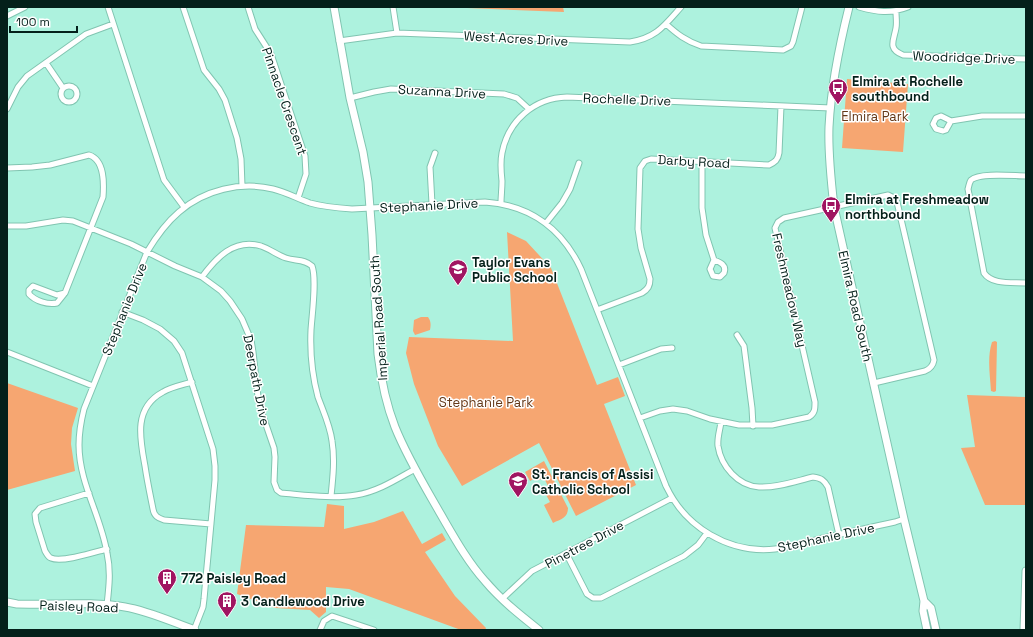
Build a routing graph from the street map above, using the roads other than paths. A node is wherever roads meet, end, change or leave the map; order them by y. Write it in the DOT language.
graph roads {
  1 [pos="25,7"];
  2 [pos="108,7"];
  3 [pos="183,7"];
  4 [pos="248,7"];
  5 [pos="334,7"];
  6 [pos="393,7"];
  7 [pos="681,7"];
  8 [pos="802,7"];
  9 [pos="849,7"];
  10 [pos="859,7"];
  11 [pos="908,7"];
  12 [pos="896,12"];
  13 [pos="7,16"];
  14 [pos="114,24"];
  15 [pos="666,24"];
  16 [pos="397,32"];
  17 [pos="339,41"];
  18 [pos="1026,59"];
  19 [pos="46,63"];
  20 [pos="63,88"];
  21 [pos="350,98"];
  22 [pos="781,106"];
  23 [pos="831,108"];
  24 [pos="7,109"];
  25 [pos="529,109"];
  26 [pos="1026,116"];
  27 [pos="951,121"];
  28 [pos="435,153"];
  29 [pos="702,162"];
  30 [pos="579,163"];
  31 [pos="7,168"];
  32 [pos="1026,176"];
  33 [pos="242,186"];
  34 [pos="298,198"];
  35 [pos="501,203"];
  36 [pos="432,204"];
  37 [pos="834,206"];
  38 [pos="184,207"];
  39 [pos="370,208"];
  40 [pos="546,223"];
  41 [pos="7,226"];
  42 [pos="92,228"];
  43 [pos="147,252"];
  44 [pos="714,260"];
  45 [pos="202,277"];
  46 [pos="1026,283"];
  47 [pos="65,293"];
  48 [pos="597,310"];
  49 [pos="122,312"];
  50 [pos="737,335"];
  51 [pos="672,348"];
  52 [pos="7,352"];
  53 [pos="619,365"];
  54 [pos="192,382"];
  55 [pos="874,383"];
  56 [pos="93,386"];
  57 [pos="640,418"];
  58 [pos="721,422"];
  59 [pos="753,426"];
  60 [pos="415,469"];
  61 [pos="89,493"];
  62 [pos="331,496"];
  63 [pos="672,498"];
  64 [pos="904,519"];
  65 [pos="211,524"];
  66 [pos="707,533"];
  67 [pos="839,535"];
  68 [pos="107,549"];
  69 [pos="566,553"];
  70 [pos="1026,571"];
  71 [pos="502,599"];
  72 [pos="924,601"];
  73 [pos="7,602"];
  74 [pos="107,605"];
  75 [pos="194,630"];
  76 [pos="320,630"];
  77 [pos="374,630"];
  78 [pos="538,630"];
  79 [pos="927,630"];
  80 [pos="936,630"];
  81 [pos="1024,630"];
  1 -- 13 [label="street"];
  2 -- 14 [label="street"];
  3 -- 33 [label="street"];
  4 -- 34 [label="street, Pinnacle Crescent"];
  5 -- 17 [label="street, Imperial Road South"];
  6 -- 16 [label="street"];
  7 -- 15 [label="street, West Acres Drive"];
  8 -- 15 [label="street"];
  9 -- 23 [label="street, Elmira Road South"];
  10 -- 12 [label="street"];
  11 -- 12 [label="street"];
  12 -- 18 [label="street, Woodridge Drive"];
  14 -- 19 [label="street"];
  14 -- 38 [label="street"];
  15 -- 16 [label="street, West Acres Drive"];
  16 -- 17 [label="street, West Acres Drive"];
  17 -- 21 [label="street, Imperial Road South"];
  19 -- 20 [label="street"];
  19 -- 24 [label="street"];
  21 -- 25 [label="street, Suzanna Drive"];
  21 -- 39 [label="street, Imperial Road South"];
  22 -- 23 [label="street, Rochelle Drive"];
  22 -- 25 [label="street, Rochelle Drive"];
  22 -- 29 [label="street, Darby Road"];
  23 -- 37 [label="street, Elmira Road South"];
  25 -- 35 [label="street, Rochelle Drive"];
  26 -- 27 [label="street"];
  28 -- 36 [label="street"];
  29 -- 44 [label="street"];
  29 -- 48 [label="street, Darby Road"];
  30 -- 40 [label="street"];
  31 -- 42 [label="street"];
  32 -- 46 [label="street"];
  33 -- 34 [label="street, Stephanie Drive"];
  33 -- 38 [label="street, Stephanie Drive"];
  34 -- 39 [label="street, Stephanie Drive"];
  35 -- 36 [label="street, Stephanie Drive"];
  35 -- 40 [label="street, Stephanie Drive"];
  36 -- 39 [label="street, Stephanie Drive"];
  37 -- 55 [label="street, Elmira Road South"];
  37 -- 55 [label="street, Freshmeadow Way"];
  37 -- 59 [label="street, Freshmeadow Way"];
  38 -- 43 [label="street, Stephanie Drive"];
  39 -- 60 [label="street, Imperial Road South"];
  40 -- 48 [label="street, Stephanie Drive"];
  41 -- 42 [label="street, Deerpath Drive"];
  42 -- 43 [label="street, Deerpath Drive"];
  42 -- 47 [label="street"];
  43 -- 45 [label="street, Deerpath Drive"];
  43 -- 49 [label="street, Stephanie Drive"];
  45 -- 62 [label="street, Deerpath Drive"];
  45 -- 62 [label="street"];
  47 -- 47 [label="street"];
  48 -- 53 [label="street, Stephanie Drive"];
  49 -- 54 [label="street"];
  49 -- 56 [label="street, Stephanie Drive"];
  50 -- 59 [label="street"];
  51 -- 53 [label="street"];
  52 -- 56 [label="street"];
  53 -- 57 [label="street, Stephanie Drive"];
  54 -- 65 [label="street"];
  54 -- 65 [label="street"];
  55 -- 64 [label="street, Elmira Road South"];
  56 -- 61 [label="street, Stephanie Drive"];
  57 -- 58 [label="street, Freshmeadow Way"];
  57 -- 63 [label="street, Stephanie Drive"];
  58 -- 59 [label="street, Freshmeadow Way"];
  58 -- 67 [label="street"];
  60 -- 62 [label="street, Deerpath Drive"];
  60 -- 71 [label="street, Imperial Road South"];
  61 -- 68 [label="street, Stephanie Drive"];
  61 -- 68 [label="street"];
  63 -- 66 [label="street, Stephanie Drive"];
  63 -- 69 [label="street, Pinetree Drive"];
  64 -- 67 [label="street, Stephanie Drive"];
  64 -- 72 [label="street, Elmira Road South"];
  65 -- 75 [label="street"];
  66 -- 67 [label="street, Stephanie Drive"];
  66 -- 69 [label="street"];
  68 -- 74 [label="street, Stephanie Drive"];
  69 -- 71 [label="street, Pinetree Drive"];
  70 -- 81 [label="street"];
  71 -- 78 [label="street, Imperial Road South"];
  72 -- 79 [label="street, Elmira Road South"];
  72 -- 80 [label="street, Elmira Road South"];
  73 -- 74 [label="street, Paisley Road"];
  74 -- 75 [label="street, Paisley Road"];
  76 -- 77 [label="street"];
}
